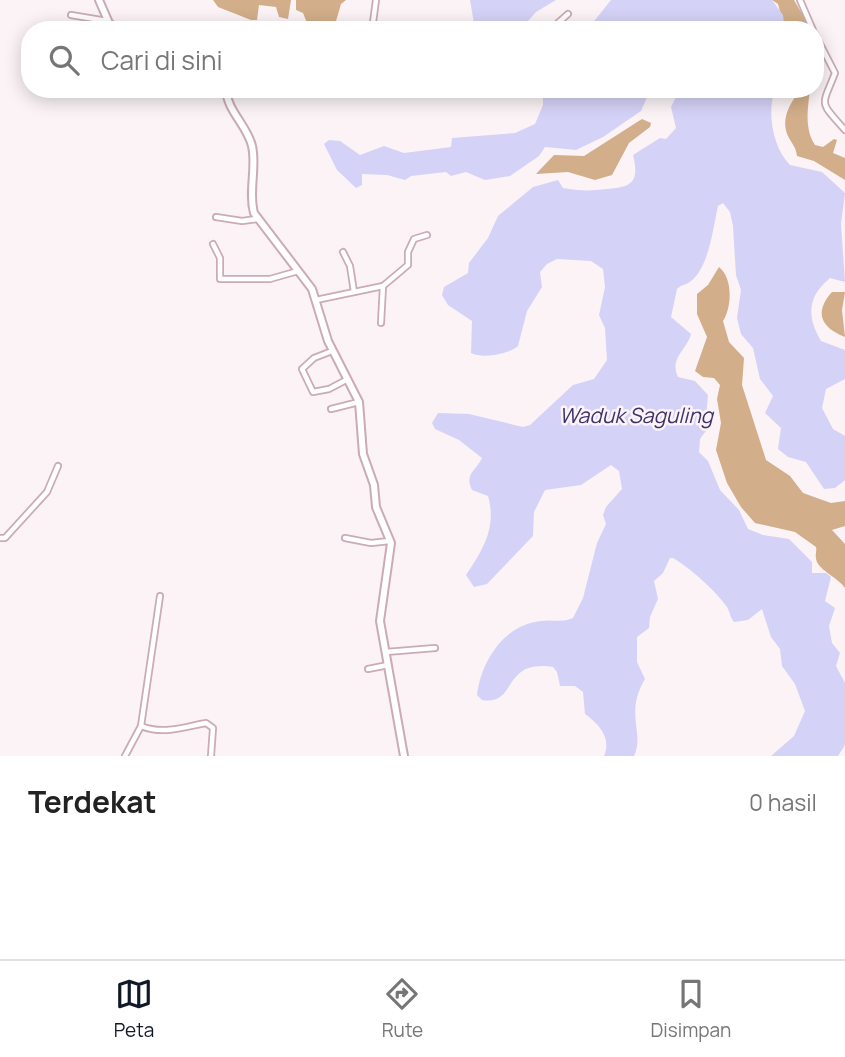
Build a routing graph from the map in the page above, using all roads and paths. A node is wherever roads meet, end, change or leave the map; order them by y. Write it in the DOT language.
graph roads {
  1 [pos="99,0"];
  2 [pos="376,0"];
  3 [pos="800,0"];
  4 [pos="568,13"];
  5 [pos="71,15"];
  6 [pos="107,21"];
  7 [pos="373,21"];
  8 [pos="560,21"];
  9 [pos="809,21"];
  10 [pos="824,52"];
  11 [pos="824,95"];
  12 [pos="228,98"];
  13 [pos="824,98"];
  14 [pos="845,130"];
  15 [pos="216,217"];
  16 [pos="257,219"];
  17 [pos="427,235"];
  18 [pos="213,244"];
  19 [pos="343,252"];
  20 [pos="299,271"];
  21 [pos="383,286"];
  22 [pos="354,292"];
  23 [pos="316,300"];
  24 [pos="381,323"];
  25 [pos="332,351"];
  26 [pos="348,379"];
  27 [pos="359,402"];
  28 [pos="331,409"];
  29 [pos="58,466"];
  30 [pos="0,538"];
  31 [pos="345,538"];
  32 [pos="390,541"];
  33 [pos="160,596"];
  34 [pos="435,648"];
  35 [pos="386,652"];
  36 [pos="389,665"];
  37 [pos="368,669"];
  38 [pos="141,726"];
  39 [pos="125,756"];
  40 [pos="211,756"];
  41 [pos="404,756"];
  1 -- 6 [label="main road"];
  2 -- 7 [label="street"];
  3 -- 9 [label="street"];
  4 -- 8 [label="street"];
  5 -- 6 [label="street"];
  10 -- 11 [label="street"];
  12 -- 16 [label="main road"];
  13 -- 14 [label="street"];
  15 -- 16 [label="street"];
  16 -- 20 [label="main road"];
  17 -- 21 [label="street"];
  18 -- 20 [label="street"];
  19 -- 22 [label="street"];
  20 -- 23 [label="main road"];
  21 -- 22 [label="street"];
  21 -- 24 [label="street"];
  22 -- 23 [label="street"];
  23 -- 25 [label="main road"];
  25 -- 26 [label="main road"];
  25 -- 26 [label="street"];
  26 -- 27 [label="main road"];
  27 -- 28 [label="street"];
  27 -- 32 [label="main road"];
  29 -- 30 [label="street"];
  31 -- 32 [label="street"];
  32 -- 35 [label="main road"];
  33 -- 38 [label="street"];
  34 -- 35 [label="street"];
  35 -- 36 [label="main road"];
  36 -- 37 [label="street"];
  36 -- 41 [label="main road"];
  38 -- 39 [label="street"];
  38 -- 40 [label="street"];
}
